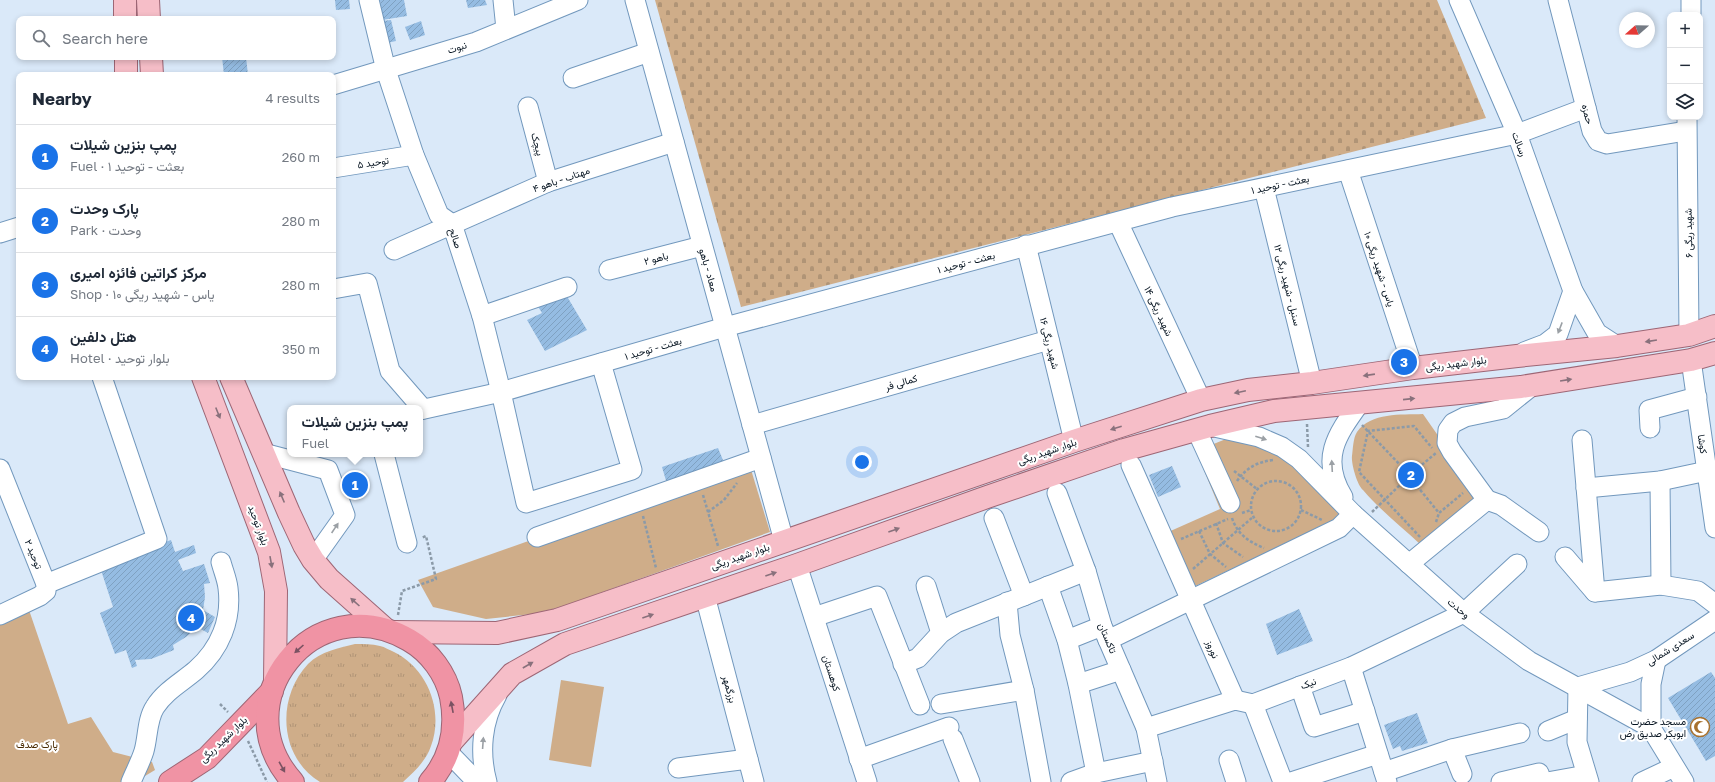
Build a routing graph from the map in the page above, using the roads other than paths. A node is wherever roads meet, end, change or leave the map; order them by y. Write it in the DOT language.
graph roads {
  1 [pos="125,0"];
  2 [pos="148,0"];
  3 [pos="369,0"];
  4 [pos="503,0"];
  5 [pos="578,0"];
  6 [pos="635,0"];
  7 [pos="1459,0"];
  8 [pos="1558,0"];
  9 [pos="1691,0"];
  10 [pos="1691,12"];
  11 [pos="125,16"];
  12 [pos="149,16"];
  13 [pos="506,29"];
  14 [pos="649,52"];
  15 [pos="126,60"];
  16 [pos="151,60"];
  17 [pos="386,70"];
  18 [pos="126,72"];
  19 [pos="152,72"];
  20 [pos="573,78"];
  21 [pos="336,84"];
  22 [pos="528,106"];
  23 [pos="1586,108"];
  24 [pos="1686,124"];
  25 [pos="1517,134"];
  26 [pos="674,142"];
  27 [pos="414,155"];
  28 [pos="336,168"];
  29 [pos="1348,170"];
  30 [pos="548,182"];
  31 [pos="1264,188"];
  32 [pos="1118,222"];
  33 [pos="452,224"];
  34 [pos="16,228"];
  35 [pos="0,233"];
  36 [pos="1026,245"];
  37 [pos="702,246"];
  38 [pos="394,250"];
  39 [pos="609,270"];
  40 [pos="567,287"];
  41 [pos="336,288"];
  42 [pos="1573,291"];
  43 [pos="482,316"];
  44 [pos="1715,326"];
  45 [pos="725,327"];
  46 [pos="1689,335"];
  47 [pos="1049,340"];
  48 [pos="1617,346"];
  49 [pos="1715,353"];
  50 [pos="1517,356"];
  51 [pos="1691,360"];
  52 [pos="1471,362"];
  53 [pos="601,363"];
  54 [pos="1413,368"];
  55 [pos="103,380"];
  56 [pos="204,380"];
  57 [pos="232,380"];
  58 [pos="1312,383"];
  59 [pos="1534,385"];
  60 [pos="501,392"];
  61 [pos="1470,392"];
  62 [pos="1696,397"];
  63 [pos="1201,400"];
  64 [pos="417,405"];
  65 [pos="1355,409"];
  66 [pos="423,410"];
  67 [pos="752,425"];
  68 [pos="1203,428"];
  69 [pos="1650,428"];
  70 [pos="1582,440"];
  71 [pos="1074,442"];
  72 [pos="287,447"];
  73 [pos="263,453"];
  74 [pos="385,457"];
  75 [pos="761,458"];
  76 [pos="1131,465"];
  77 [pos="0,469"];
  78 [pos="1707,471"];
  79 [pos="1660,481"];
  80 [pos="1586,488"];
  81 [pos="1058,493"];
  82 [pos="1487,500"];
  83 [pos="1231,510"];
  84 [pos="994,518"];
  85 [pos="1357,518"];
  86 [pos="1715,528"];
  87 [pos="1539,532"];
  88 [pos="537,537"];
  89 [pos="784,541"];
  90 [pos="407,543"];
  91 [pos="1565,557"];
  92 [pos="313,560"];
  93 [pos="1405,560"];
  94 [pos="221,562"];
  95 [pos="1517,564"];
  96 [pos="798,565"];
  97 [pos="1086,570"];
  98 [pos="46,584"];
  99 [pos="1661,585"];
  100 [pos="926,586"];
  101 [pos="1048,586"];
  102 [pos="1595,592"];
  103 [pos="705,596"];
  104 [pos="1015,599"];
  105 [pos="1192,599"];
  106 [pos="1715,604"];
  107 [pos="0,614"];
  108 [pos="1464,614"];
  109 [pos="814,617"];
  110 [pos="1715,620"];
  111 [pos="389,630"];
  112 [pos="941,633"];
  113 [pos="1105,633"];
  114 [pos="1066,640"];
  115 [pos="1656,660"];
  116 [pos="903,664"];
  117 [pos="1351,667"];
  118 [pos="1121,670"];
  119 [pos="1078,684"];
  120 [pos="503,685"];
  121 [pos="274,686"];
  122 [pos="1300,686"];
  123 [pos="1578,687"];
  124 [pos="1024,690"];
  125 [pos="1244,702"];
  126 [pos="941,704"];
  127 [pos="920,705"];
  128 [pos="1365,711"];
  129 [pos="1577,719"];
  130 [pos="1146,728"];
  131 [pos="1651,728"];
  132 [pos="1548,731"];
  133 [pos="1520,733"];
  134 [pos="450,747"];
  135 [pos="1452,749"];
  136 [pos="1378,754"];
  137 [pos="748,759"];
  138 [pos="860,759"];
  139 [pos="1229,760"];
  140 [pos="1153,761"];
  141 [pos="678,768"];
  142 [pos="1096,772"];
  143 [pos="1462,774"];
  144 [pos="1679,774"];
  145 [pos="1385,777"];
  146 [pos="1588,778"];
  147 [pos="131,782"];
  148 [pos="170,782"];
  149 [pos="293,782"];
  150 [pos="430,782"];
  151 [pos="477,782"];
  152 [pos="487,782"];
  153 [pos="754,782"];
  154 [pos="867,782"];
  155 [pos="970,782"];
  156 [pos="1041,782"];
  157 [pos="1071,782"];
  158 [pos="1157,782"];
  159 [pos="1236,782"];
  160 [pos="1283,782"];
  161 [pos="1291,782"];
  162 [pos="1501,782"];
  163 [pos="1542,782"];
  164 [pos="1547,782"];
  165 [pos="1642,782"];
  1 -- 11 [label="main road"];
  2 -- 12 [label="main road"];
  3 -- 17 [label="street, صالح"];
  4 -- 13 [label="street"];
  5 -- 13 [label="street, نبوت"];
  6 -- 14 [label="street, معاد - باهو"];
  7 -- 25 [label="street, رسالت"];
  8 -- 23 [label="street, حمزه"];
  9 -- 10 [label="street"];
  13 -- 17 [label="street, نبوت"];
  14 -- 20 [label="street"];
  14 -- 26 [label="street, معاد - باهو"];
  15 -- 18 [label="main road"];
  16 -- 19 [label="main road"];
  17 -- 21 [label="street, نبوت"];
  17 -- 27 [label="street, صالح"];
  22 -- 30 [label="street, پیچک"];
  23 -- 24 [label="street, حمزه"];
  23 -- 25 [label="street, بعثت - توحید ۱"];
  24 -- 46 [label="street, شهید ریگی ۶"];
  25 -- 29 [label="street, بعثت - توحید ۱"];
  25 -- 42 [label="street, رسالت"];
  26 -- 30 [label="street, مهتاب - باهو ۴"];
  26 -- 37 [label="street, معاد - باهو"];
  27 -- 28 [label="street, توحید ۵"];
  27 -- 33 [label="street, صالح"];
  29 -- 31 [label="street, بعثت - توحید ۱"];
  29 -- 54 [label="street, یاس - شهید ریگی ۱۰"];
  30 -- 33 [label="street, مهتاب - باهو ۴"];
  31 -- 32 [label="street, بعثت - توحید ۱"];
  31 -- 58 [label="street, سنبل - شهید ریگی ۱۲"];
  32 -- 36 [label="street, بعثت - توحید ۱"];
  32 -- 63 [label="street, شهید ریگی ۱۴"];
  33 -- 38 [label="street, مهتاب - باهو ۴"];
  33 -- 43 [label="street, صالح"];
  34 -- 35 [label="street"];
  36 -- 45 [label="street, بعثت - توحید ۱"];
  36 -- 47 [label="street, شهید ریگی ۱۶"];
  37 -- 39 [label="street, باهو ۲"];
  37 -- 45 [label="street, معاد - باهو"];
  40 -- 43 [label="street"];
  41 -- 64 [label="street"];
  42 -- 48 [label="street, رسالت"];
  42 -- 50 [label="street, one-way"];
  43 -- 60 [label="street, صالح"];
  44 -- 46 [label="main road, بلوار شهید ریگی"];
  45 -- 53 [label="street, بعثت - توحید ۱"];
  45 -- 67 [label="street, معاد - باهو"];
  46 -- 48 [label="main road, بلوار شهید ریگی, one-way"];
  47 -- 67 [label="street, کمالی فر"];
  47 -- 71 [label="street, شهید ریگی ۱۶"];
  48 -- 50 [label="main road, بلوار شهید ریگی"];
  49 -- 51 [label="main road"];
  50 -- 52 [label="main road, بلوار شهید ریگی"];
  59 -- 51 [label="main road, one-way"];
  51 -- 62 [label="street, کوشا"];
  52 -- 54 [label="main road, بلوار شهید ریگی"];
  52 -- 61 [label="main road"];
  53 -- 60 [label="street, بعثت - توحید ۱"];
  53 -- 60 [label="street, صالح"];
  54 -- 58 [label="main road, بلوار شهید ریگی, one-way"];
  55 -- 98 [label="street"];
  56 -- 121 [label="main road, بلوار توحید, one-way"];
  57 -- 73 [label="main road"];
  58 -- 63 [label="main road, بلوار شهید ریگی, one-way"];
  59 -- 61 [label="main road"];
  59 -- 82 [label="street"];
  60 -- 66 [label="street, بعثت - توحید ۱"];
  65 -- 61 [label="main road, one-way"];
  62 -- 69 [label="street"];
  62 -- 78 [label="street, کوشا"];
  63 -- 71 [label="main road, بلوار شهید ریگی, one-way"];
  65 -- 68 [label="main road"];
  85 -- 65 [label="street, one-way"];
  67 -- 75 [label="street, معاد - باهو"];
  68 -- 83 [label="street"];
  68 -- 85 [label="street, وحدت, one-way"];
  96 -- 68 [label="main road, one-way"];
  70 -- 80 [label="street"];
  71 -- 89 [label="main road, بلوار شهید ریگی"];
  72 -- 73 [label="street"];
  92 -- 73 [label="main road, one-way"];
  92 -- 73 [label="street, one-way"];
  74 -- 90 [label="street"];
  75 -- 88 [label="street"];
  75 -- 89 [label="street, معاد - باهو"];
  76 -- 105 [label="street, نوروز"];
  77 -- 98 [label="street, توحید ۲"];
  78 -- 79 [label="street"];
  78 -- 86 [label="street, کوشا"];
  79 -- 80 [label="street"];
  79 -- 99 [label="street"];
  80 -- 102 [label="street"];
  81 -- 97 [label="street, تاکستان"];
  82 -- 87 [label="street"];
  82 -- 93 [label="street"];
  84 -- 104 [label="street"];
  85 -- 93 [label="street, وحدت"];
  85 -- 105 [label="street"];
  89 -- 111 [label="main road, بلوار شهید ریگی"];
  91 -- 102 [label="street"];
  111 -- 92 [label="main road, one-way"];
  93 -- 108 [label="street, وحدت"];
  94 -- 147 [label="street"];
  95 -- 108 [label="street, نیک"];
  103 -- 96 [label="main road, one-way"];
  96 -- 109 [label="street, کوهستان"];
  97 -- 101 [label="street"];
  97 -- 113 [label="street, تاکستان"];
  98 -- 107 [label="street"];
  99 -- 102 [label="street"];
  99 -- 106 [label="street"];
  100 -- 112 [label="street"];
  101 -- 104 [label="street"];
  101 -- 114 [label="street"];
  120 -- 103 [label="main road, one-way"];
  103 -- 137 [label="street, بزرگمهر"];
  104 -- 112 [label="street"];
  104 -- 124 [label="street"];
  105 -- 113 [label="street"];
  105 -- 125 [label="street, نوروز"];
  108 -- 117 [label="street, نیک"];
  108 -- 123 [label="street, وحدت"];
  109 -- 116 [label="street"];
  109 -- 138 [label="street, کوهستان"];
  110 -- 115 [label="street, سعدی شمالی"];
  111 -- 121 [label="highway, one-way"];
  134 -- 111 [label="highway, one-way"];
  112 -- 116 [label="street"];
  113 -- 114 [label="street"];
  113 -- 118 [label="street, تاکستان"];
  114 -- 119 [label="street"];
  115 -- 123 [label="street, سعدی شمالی"];
  115 -- 131 [label="street"];
  116 -- 127 [label="street"];
  117 -- 122 [label="street, نیک"];
  117 -- 128 [label="street"];
  118 -- 119 [label="street"];
  118 -- 130 [label="street, تاکستان"];
  119 -- 142 [label="street"];
  120 -- 134 [label="main road"];
  152 -- 120 [label="street, one-way"];
  121 -- 148 [label="highway, بلوار شهید ریگی"];
  121 -- 149 [label="highway, one-way"];
  122 -- 125 [label="street, نیک"];
  122 -- 128 [label="street"];
  123 -- 129 [label="street"];
  123 -- 131 [label="street, وحدت"];
  124 -- 126 [label="street"];
  124 -- 156 [label="street"];
  125 -- 130 [label="street, نیک"];
  125 -- 160 [label="street, نوروز"];
  128 -- 136 [label="street"];
  129 -- 132 [label="street"];
  129 -- 146 [label="street"];
  130 -- 140 [label="street, تاکستان"];
  131 -- 144 [label="street"];
  133 -- 135 [label="street"];
  134 -- 150 [label="highway"];
  134 -- 151 [label="street"];
  135 -- 143 [label="street"];
  135 -- 145 [label="street"];
  136 -- 145 [label="street"];
  136 -- 161 [label="street"];
  137 -- 141 [label="street"];
  137 -- 153 [label="street, بزرگمهر"];
  138 -- 154 [label="street, کوهستان"];
  138 -- 155 [label="street"];
  139 -- 159 [label="street"];
  140 -- 142 [label="street"];
  140 -- 158 [label="street, تاکستان"];
  142 -- 157 [label="street"];
  144 -- 165 [label="street"];
  146 -- 164 [label="street"];
  162 -- 163 [label="street"];
}
